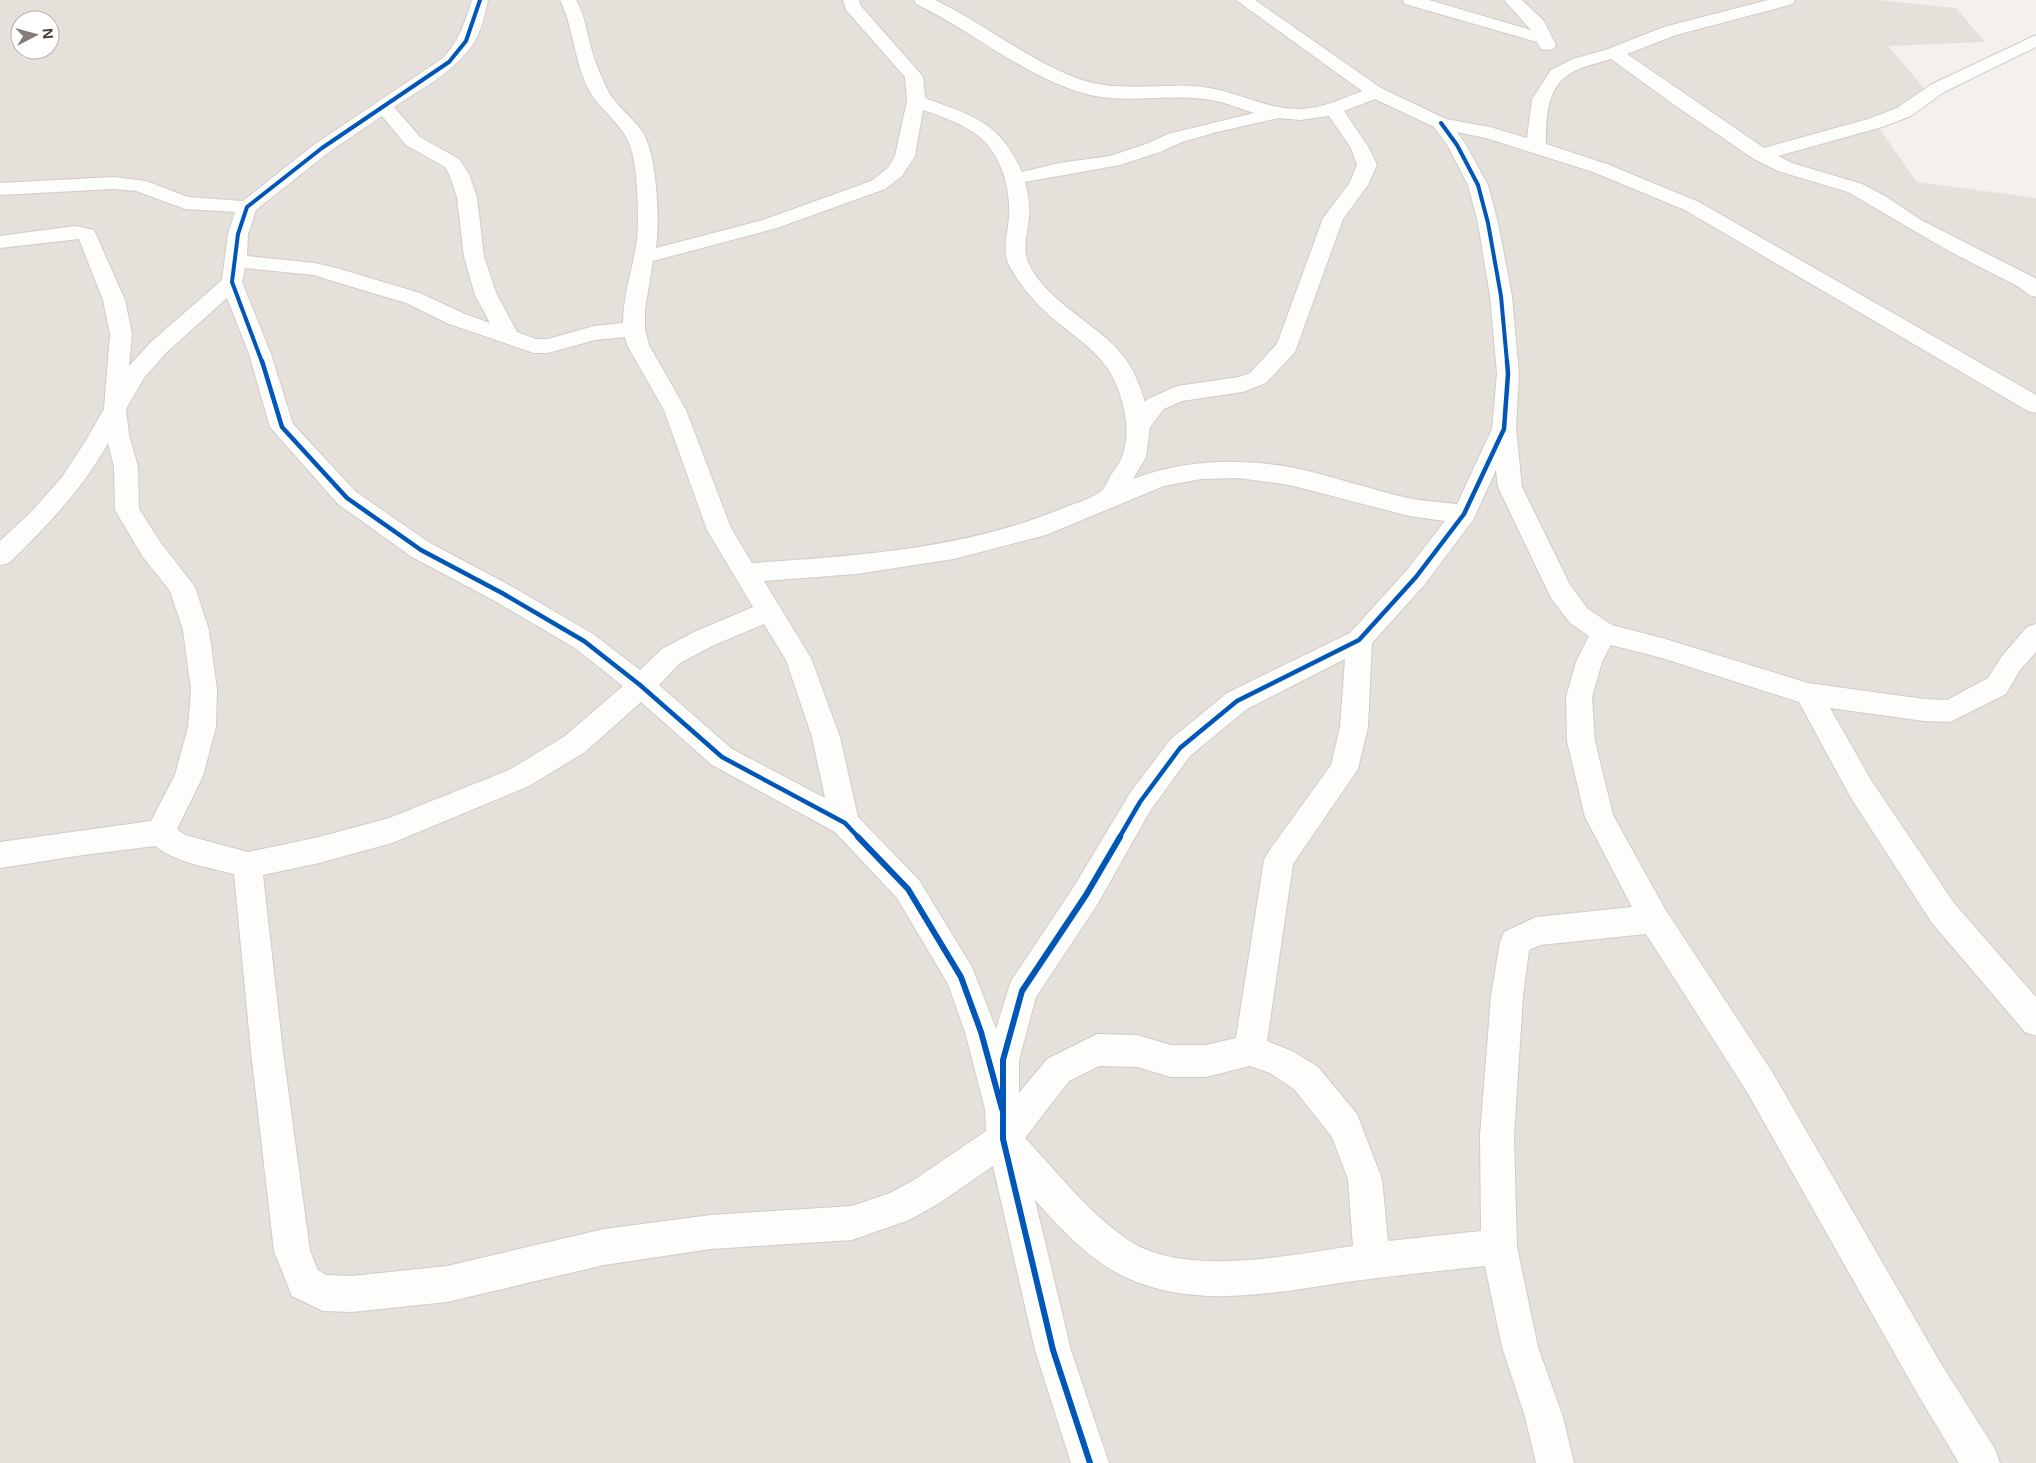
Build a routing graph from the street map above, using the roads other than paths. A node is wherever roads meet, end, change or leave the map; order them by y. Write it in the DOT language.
graph roads {
  1 [pos="480,0"];
  2 [pos="568,0"];
  3 [pos="851,0"];
  4 [pos="922,0"];
  5 [pos="1244,0"];
  6 [pos="1411,0"];
  7 [pos="1512,0"];
  8 [pos="1787,0"];
  9 [pos="1545,39"];
  10 [pos="2036,40"];
  11 [pos="1614,53"];
  12 [pos="1557,74"];
  13 [pos="1375,92"];
  14 [pos="916,101"];
  15 [pos="383,106"];
  16 [pos="1334,110"];
  17 [pos="1278,114"];
  18 [pos="1441,123"];
  19 [pos="1536,147"];
  20 [pos="1761,155"];
  21 [pos="1015,179"];
  22 [pos="0,189"];
  23 [pos="247,207"];
  24 [pos="0,242"];
  25 [pos="644,257"];
  26 [pos="234,272"];
  27 [pos="2036,290"];
  28 [pos="634,329"];
  29 [pos="508,338"];
  30 [pos="2036,405"];
  31 [pos="115,408"];
  32 [pos="1139,425"];
  33 [pos="1504,429"];
  34 [pos="1110,498"];
  35 [pos="1464,514"];
  36 [pos="0,556"];
  37 [pos="745,573"];
  38 [pos="769,611"];
  39 [pos="1604,633"];
  40 [pos="2036,634"];
  41 [pos="1358,640"];
  42 [pos="640,685"];
  43 [pos="1808,694"];
  44 [pos="845,823"];
  45 [pos="160,833"];
  46 [pos="0,855"];
  47 [pos="248,865"];
  48 [pos="1654,919"];
  49 [pos="2023,987"];
  50 [pos="2036,1021"];
  51 [pos="1250,1050"];
  52 [pos="1002,1124"];
  53 [pos="1499,1247"];
  54 [pos="1372,1260"];
  55 [pos="1090,1463"];
  56 [pos="1555,1463"];
  57 [pos="1981,1463"];
  1 -- 15 [label="street"];
  2 -- 25 [label="street"];
  3 -- 14 [label="street"];
  4 -- 17 [label="street"];
  5 -- 13 [label="street"];
  6 -- 9 [label="street"];
  7 -- 9 [label="street"];
  8 -- 11 [label="street"];
  9 -- 12 [label="street"];
  10 -- 20 [label="street"];
  11 -- 12 [label="street"];
  11 -- 20 [label="street"];
  12 -- 19 [label="street"];
  13 -- 16 [label="street"];
  13 -- 18 [label="street"];
  14 -- 21 [label="street"];
  14 -- 25 [label="street"];
  15 -- 23 [label="street"];
  15 -- 29 [label="street"];
  16 -- 17 [label="street"];
  16 -- 32 [label="street"];
  17 -- 21 [label="street"];
  18 -- 19 [label="street"];
  18 -- 33 [label="street"];
  19 -- 30 [label="street"];
  20 -- 27 [label="street"];
  21 -- 32 [label="street"];
  22 -- 23 [label="street"];
  23 -- 26 [label="street"];
  24 -- 31 [label="street"];
  25 -- 28 [label="street"];
  26 -- 29 [label="street"];
  26 -- 31 [label="street"];
  26 -- 42 [label="street"];
  28 -- 29 [label="street"];
  28 -- 37 [label="street"];
  31 -- 36 [label="street"];
  31 -- 45 [label="street"];
  32 -- 34 [label="street"];
  33 -- 35 [label="street"];
  33 -- 39 [label="street"];
  34 -- 35 [label="street"];
  34 -- 37 [label="street"];
  35 -- 41 [label="street"];
  37 -- 38 [label="street"];
  38 -- 42 [label="street"];
  38 -- 44 [label="street"];
  39 -- 43 [label="street"];
  39 -- 48 [label="street"];
  40 -- 43 [label="street"];
  41 -- 51 [label="street"];
  41 -- 52 [label="street"];
  42 -- 44 [label="street"];
  42 -- 47 [label="street"];
  43 -- 49 [label="street"];
  44 -- 52 [label="street"];
  45 -- 46 [label="street"];
  45 -- 47 [label="street"];
  47 -- 52 [label="street"];
  48 -- 53 [label="street"];
  48 -- 57 [label="street"];
  49 -- 50 [label="street"];
  51 -- 52 [label="street"];
  51 -- 54 [label="street"];
  52 -- 54 [label="street"];
  52 -- 55 [label="street"];
  53 -- 54 [label="street"];
  53 -- 56 [label="street"];
}
